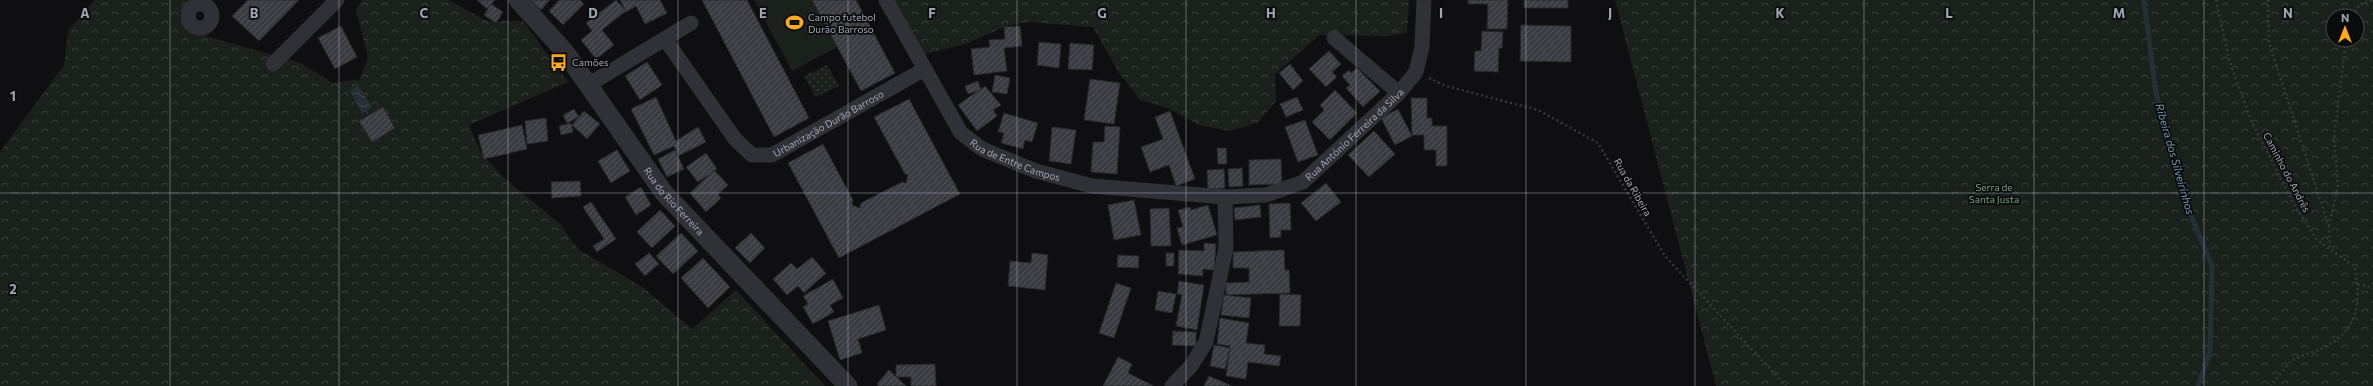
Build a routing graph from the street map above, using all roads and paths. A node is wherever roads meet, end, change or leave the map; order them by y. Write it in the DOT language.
graph roads {
  1 [pos="337,0"];
  2 [pos="518,0"];
  3 [pos="886,0"];
  4 [pos="1424,0"];
  5 [pos="2216,0"];
  6 [pos="2268,0"];
  7 [pos="2373,0"];
  8 [pos="2357,8"];
  9 [pos="691,23"];
  10 [pos="1334,38"];
  11 [pos="665,39"];
  12 [pos="2345,48"];
  13 [pos="273,64"];
  14 [pos="923,70"];
  15 [pos="1416,72"];
  16 [pos="588,86"];
  17 [pos="1399,93"];
  18 [pos="1225,197"];
  19 [pos="2329,227"];
  20 [pos="2330,248"];
  21 [pos="2358,284"];
  22 [pos="2373,288"];
  23 [pos="848,386"];
  24 [pos="1172,386"];
  25 [pos="1786,386"];
  26 [pos="2271,386"];
  1 -- 13 [label="street"];
  2 -- 16 [label="street, Rua do Rio Ferreira"];
  3 -- 14 [label="street, Rua de Entre Campos"];
  4 -- 15 [label="street, Rua António Ferreira da Silva"];
  5 -- 20 [label="path, Caminho do Andrês"];
  6 -- 19 [label="path"];
  7 -- 8 [label="path"];
  9 -- 11 [label="street"];
  10 -- 17 [label="street"];
  11 -- 14 [label="street, Urbanização Durão Barroso"];
  11 -- 16 [label="street"];
  12 -- 19 [label="path"];
  14 -- 18 [label="street, Rua de Entre Campos"];
  15 -- 17 [label="street, Rua António Ferreira da Silva"];
  15 -- 25 [label="path, Rua da Ribeira"];
  16 -- 23 [label="street, Rua do Rio Ferreira"];
  17 -- 18 [label="street, Rua António Ferreira da Silva"];
  18 -- 24 [label="street"];
  19 -- 20 [label="path"];
  20 -- 21 [label="path, Caminho do Andrês"];
  21 -- 22 [label="path"];
  21 -- 26 [label="path, Caminho do Andrês"];
}
